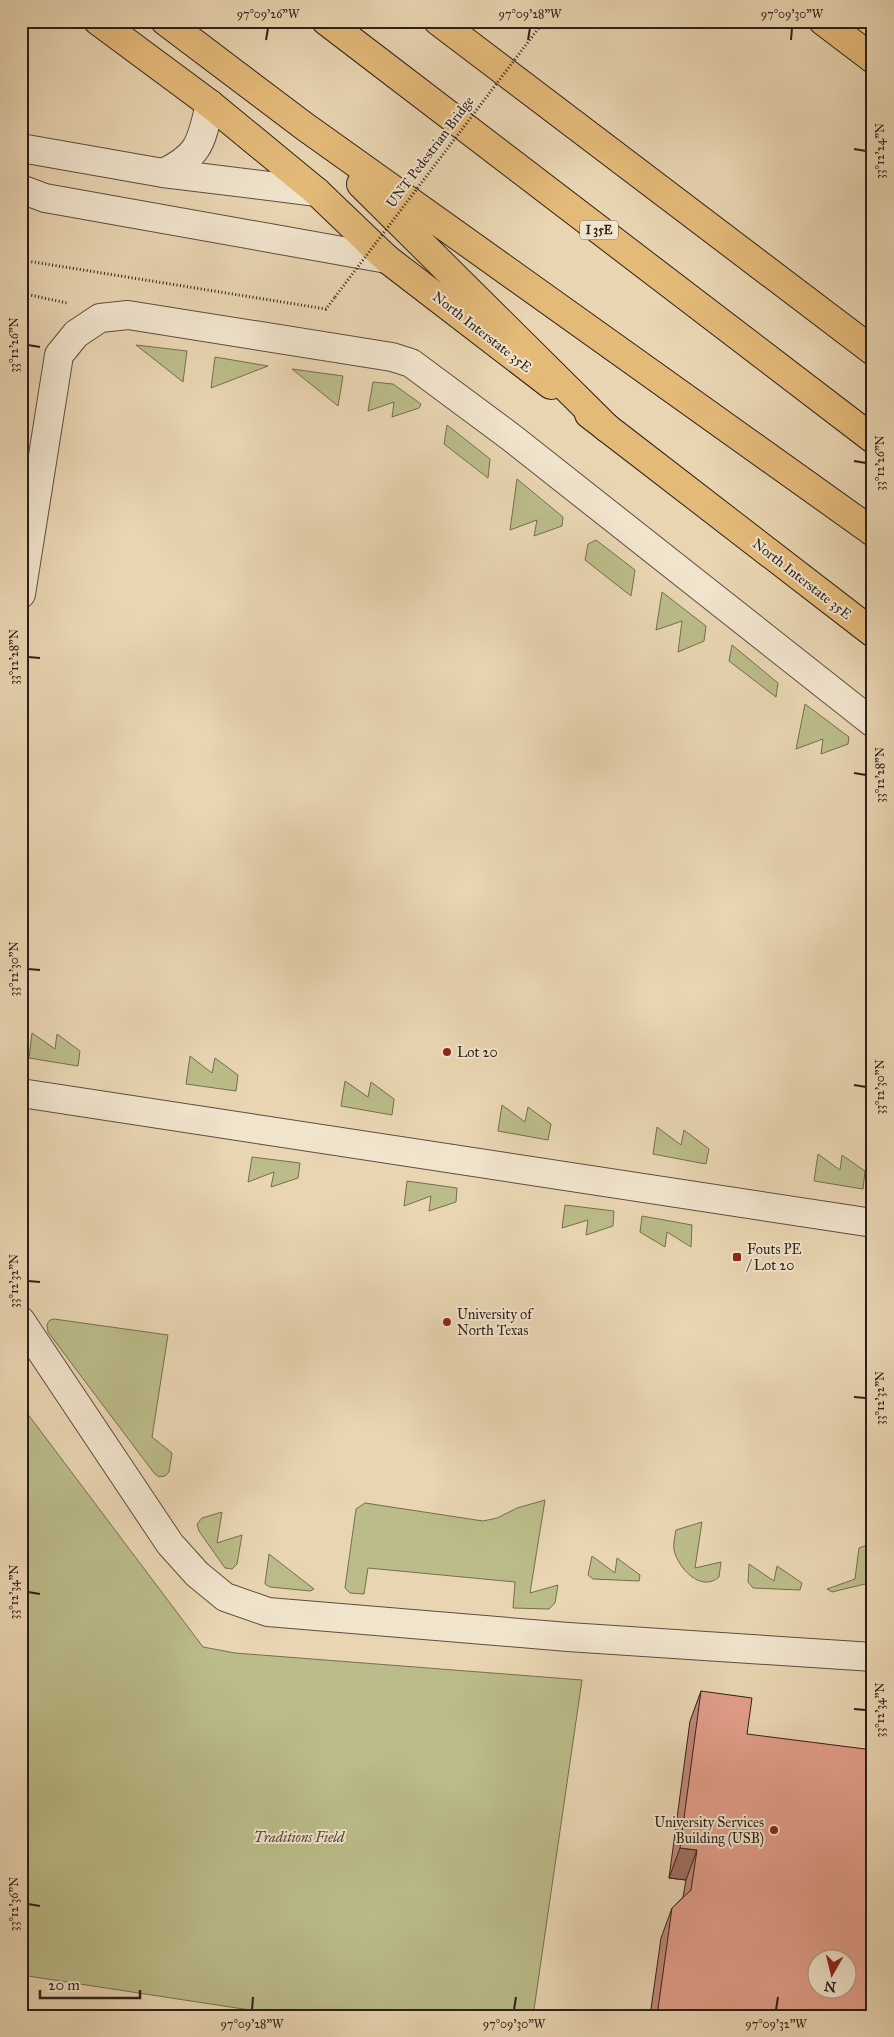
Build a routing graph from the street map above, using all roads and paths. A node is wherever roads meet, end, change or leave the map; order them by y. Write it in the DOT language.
graph roads {
  1 [pos="98,21"];
  2 [pos="165,21"];
  3 [pos="326,21"];
  4 [pos="438,21"];
  5 [pos="544,21"];
  6 [pos="823,21"];
  7 [pos="873,59"];
  8 [pos="210,104"];
  9 [pos="304,126"];
  10 [pos="21,148"];
  11 [pos="164,173"];
  12 [pos="21,189"];
  13 [pos="317,192"];
  14 [pos="387,259"];
  15 [pos="21,260"];
  16 [pos="21,293"];
  17 [pos="76,304"];
  18 [pos="873,351"];
  19 [pos="607,428"];
  20 [pos="873,439"];
  21 [pos="873,532"];
  22 [pos="21,594"];
  23 [pos="873,633"];
  24 [pos="873,723"];
  25 [pos="21,1093"];
  26 [pos="873,1222"];
  27 [pos="21,1321"];
  28 [pos="873,1657"];
  1 -- 8 [label="main road, North Interstate 35E"];
  2 -- 9 [label="main road"];
  3 -- 20 [label="main road, I 35E"];
  4 -- 18 [label="main road"];
  5 -- 15 [label="path, UNT Pedestrian Bridge, bridge"];
  6 -- 7 [label="main road"];
  8 -- 11 [label="lane"];
  8 -- 13 [label="main road, North Interstate 35E"];
  9 -- 19 [label="main road"];
  9 -- 21 [label="main road"];
  10 -- 11 [label="lane"];
  11 -- 13 [label="lane"];
  12 -- 14 [label="lane"];
  13 -- 14 [label="main road, North Interstate 35E"];
  14 -- 19 [label="main road, North Interstate 35E"];
  16 -- 17 [label="path"];
  19 -- 23 [label="main road, North Interstate 35E"];
  22 -- 24 [label="lane"];
  25 -- 26 [label="lane"];
  27 -- 28 [label="lane"];
}
